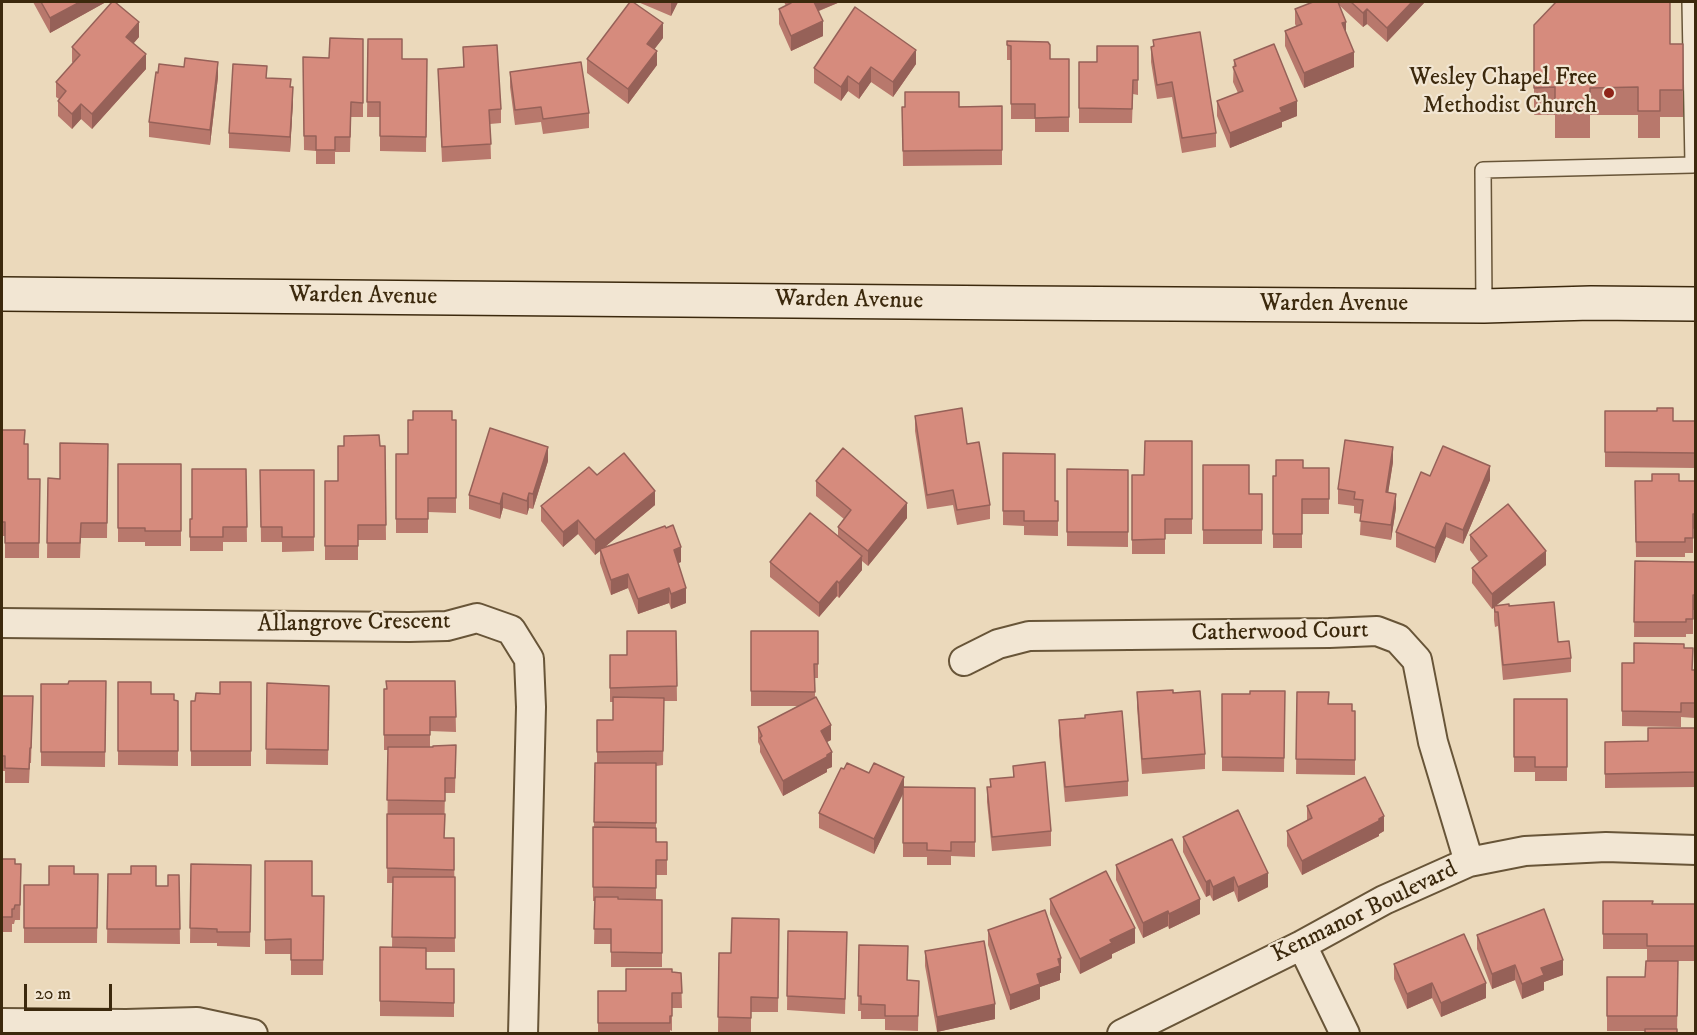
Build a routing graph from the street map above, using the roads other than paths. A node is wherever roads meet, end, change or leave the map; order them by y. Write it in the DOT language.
graph roads {
  1 [pos="1690,2"];
  2 [pos="2,294"];
  3 [pos="1695,304"];
  4 [pos="1484,306"];
  5 [pos="2,624"];
  6 [pos="964,661"];
  7 [pos="1695,850"];
  8 [pos="1469,862"];
  9 [pos="1302,945"];
  10 [pos="2,1023"];
  11 [pos="126,1029"];
  12 [pos="254,1034"];
  13 [pos="523,1034"];
  14 [pos="1122,1034"];
  15 [pos="1345,1034"];
  1 -- 4 [label="lane"];
  2 -- 4 [label="main road, Warden Avenue"];
  3 -- 4 [label="main road, Warden Avenue"];
  5 -- 13 [label="street, Allangrove Crescent"];
  6 -- 8 [label="street, Catherwood Court"];
  7 -- 8 [label="street, Kenmanor Boulevard"];
  8 -- 9 [label="street, Kenmanor Boulevard"];
  9 -- 14 [label="street, Kenmanor Boulevard"];
  9 -- 15 [label="street"];
  10 -- 11 [label="street"];
  11 -- 12 [label="street"];
}
